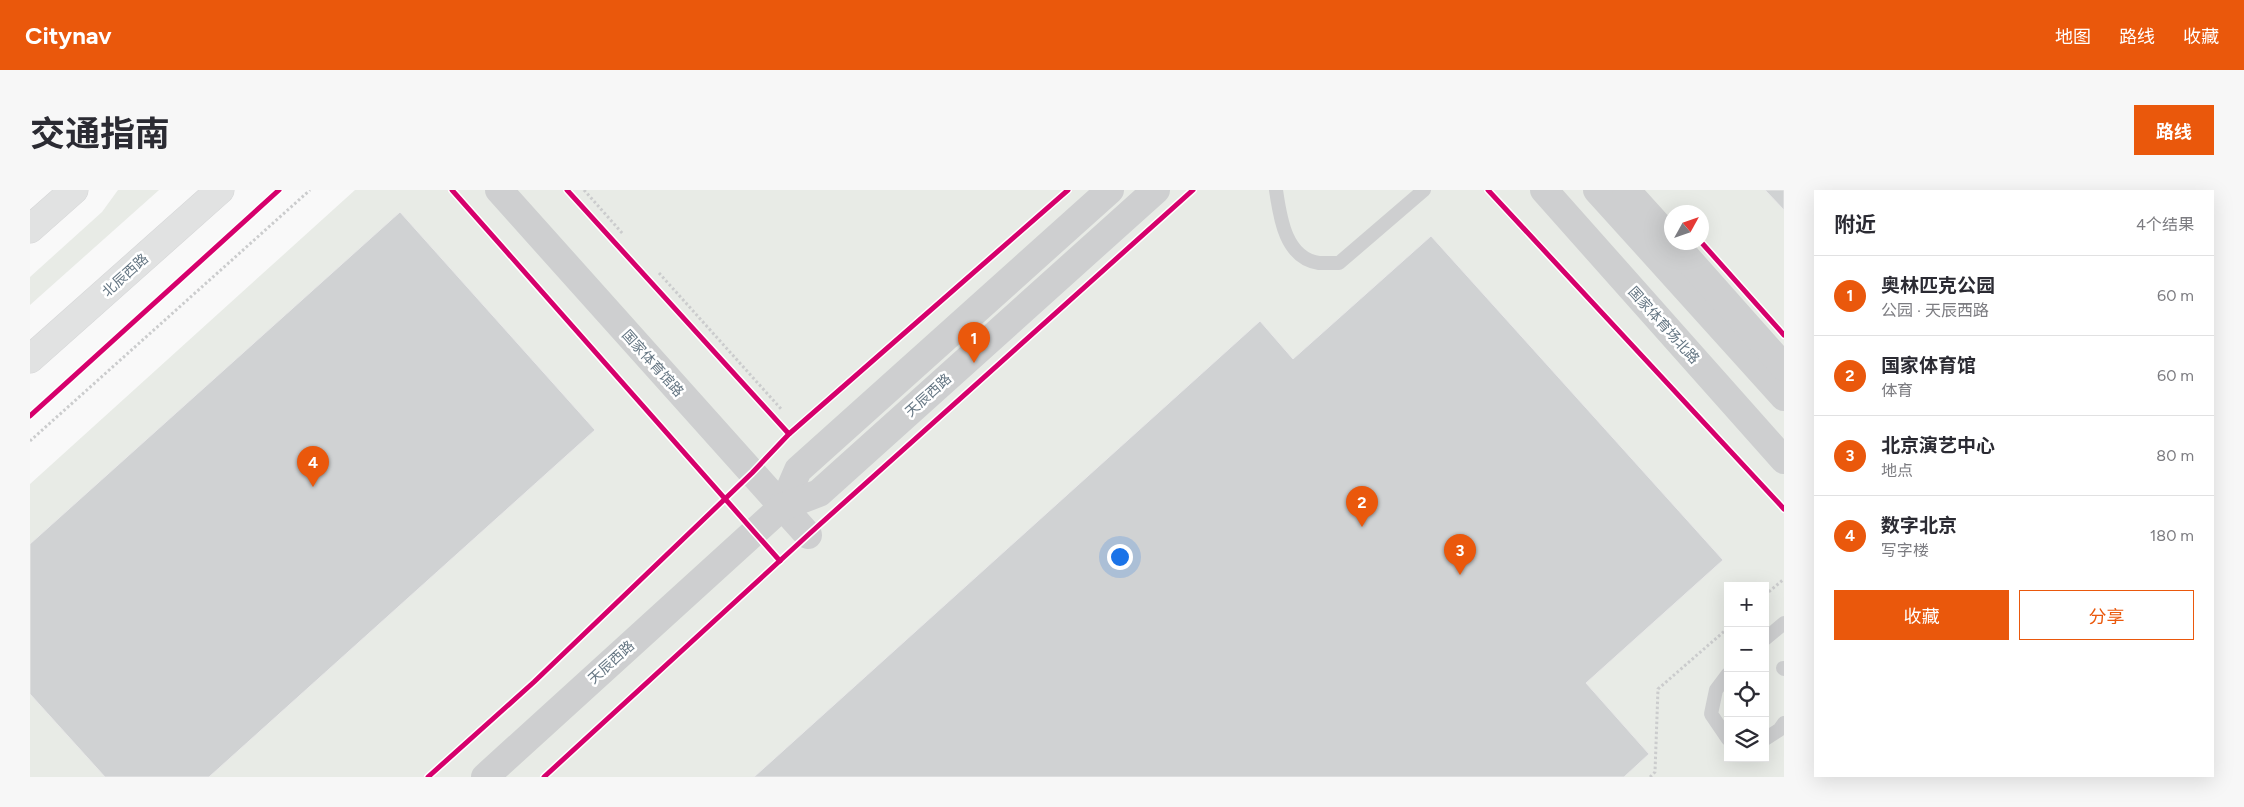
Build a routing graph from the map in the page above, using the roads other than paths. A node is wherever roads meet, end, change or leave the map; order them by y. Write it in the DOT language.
graph roads {
  1 [pos="74,190"];
  2 [pos="220,190"];
  3 [pos="499,190"];
  4 [pos="1110,190"];
  5 [pos="1156,190"];
  6 [pos="1276,190"];
  7 [pos="1424,190"];
  8 [pos="1544,190"];
  9 [pos="1597,190"];
  10 [pos="1626,190"];
  11 [pos="30,229"];
  12 [pos="1664,233"];
  13 [pos="1679,250"];
  14 [pos="30,360"];
  15 [pos="1784,367"];
  16 [pos="1784,397"];
  17 [pos="1784,460"];
  18 [pos="782,508"];
  19 [pos="808,536"];
  20 [pos="1784,623"];
  21 [pos="1769,636"];
  22 [pos="1724,679"];
  23 [pos="1784,723"];
  24 [pos="1724,733"];
  25 [pos="1769,736"];
  26 [pos="485,777"];
  1 -- 11 [label="main road"];
  2 -- 14 [label="main road, 北辰西路"];
  3 -- 18 [label="street, 国家体育馆路"];
  4 -- 18 [label="street, 天辰西路"];
  5 -- 18 [label="street, 天辰西路"];
  6 -- 7 [label="lane"];
  8 -- 17 [label="street, 国家体育场北路"];
  9 -- 16 [label="street"];
  10 -- 12 [label="street"];
  13 -- 15 [label="street"];
  18 -- 19 [label="street, 国家体育馆路"];
  18 -- 26 [label="street, 天辰西路"];
  20 -- 21 [label="lane"];
  22 -- 24 [label="lane"];
  23 -- 25 [label="lane"];
}
